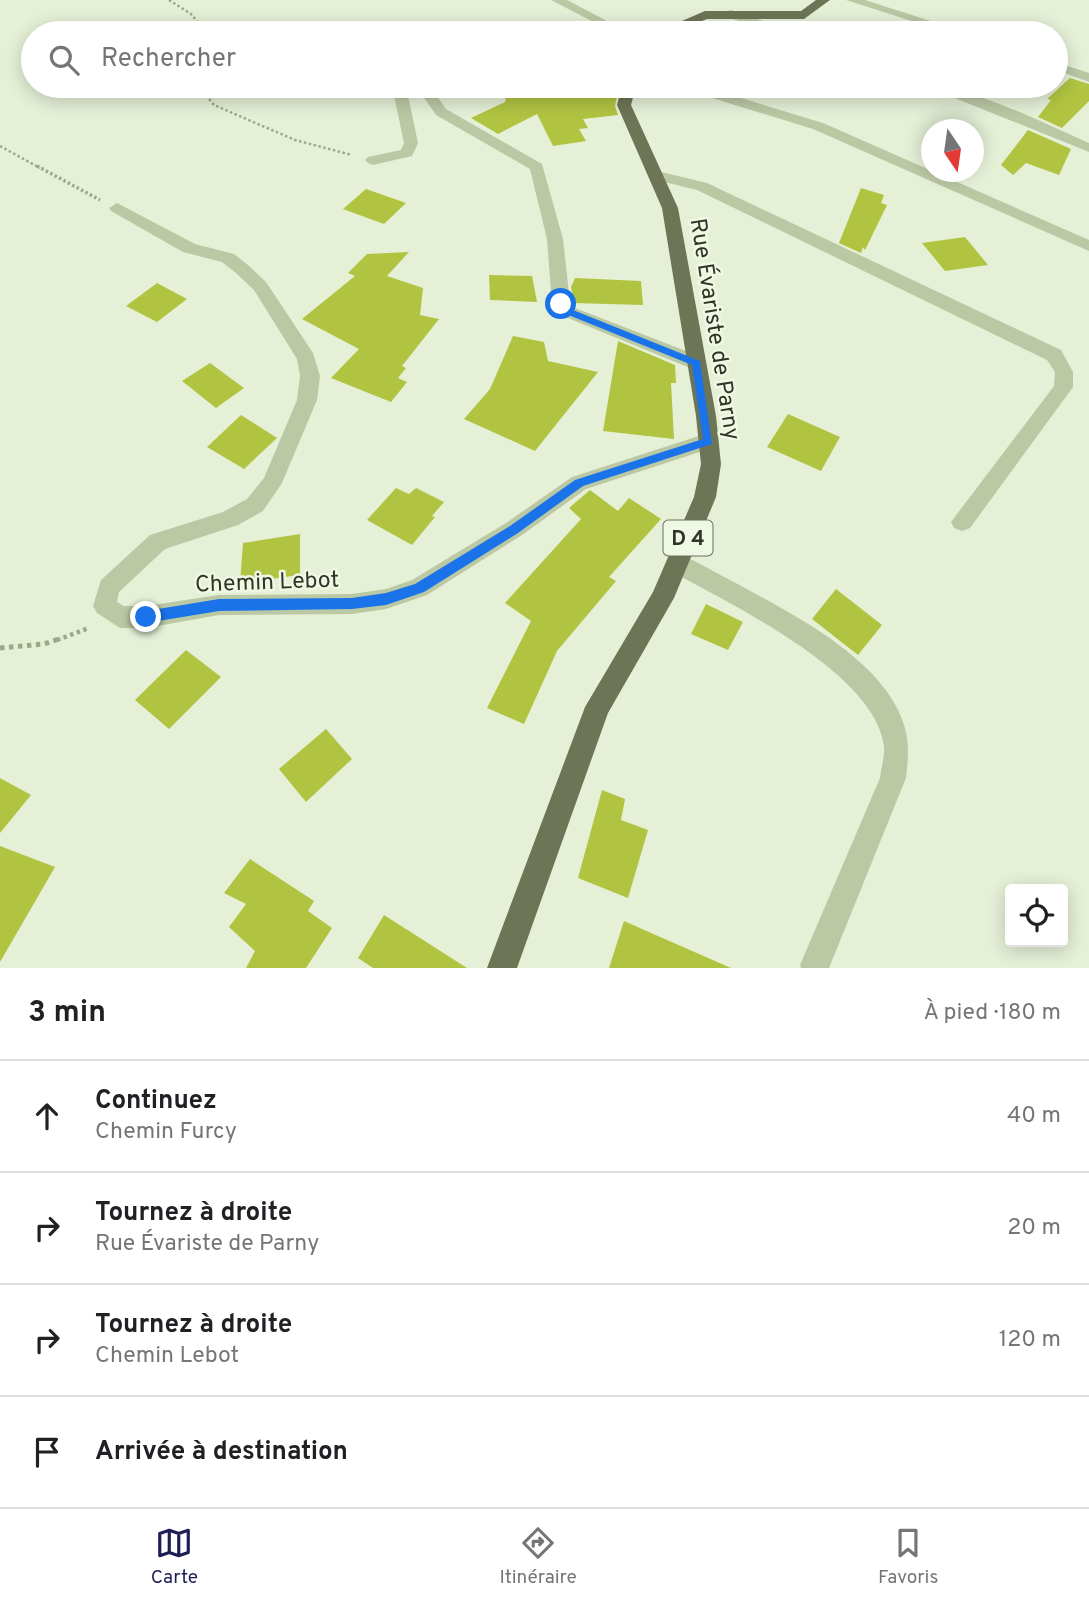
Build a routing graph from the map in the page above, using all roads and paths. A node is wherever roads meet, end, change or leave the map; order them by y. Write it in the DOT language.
graph roads {
  1 [pos="169,0"];
  2 [pos="557,0"];
  3 [pos="824,0"];
  4 [pos="852,0"];
  5 [pos="731,14"];
  6 [pos="197,21"];
  7 [pos="600,21"];
  8 [pos="690,21"];
  9 [pos="751,21"];
  10 [pos="922,21"];
  11 [pos="1068,70"];
  12 [pos="1089,78"];
  13 [pos="208,98"];
  14 [pos="402,98"];
  15 [pos="431,98"];
  16 [pos="626,98"];
  17 [pos="727,98"];
  18 [pos="966,98"];
  19 [pos="0,146"];
  20 [pos="1089,148"];
  21 [pos="373,160"];
  22 [pos="657,176"];
  23 [pos="117,208"];
  24 [pos="1089,246"];
  25 [pos="697,363"];
  26 [pos="708,441"];
  27 [pos="962,522"];
  28 [pos="677,563"];
  29 [pos="120,617"];
  30 [pos="0,648"];
  31 [pos="815,965"];
  32 [pos="502,968"];
  1 -- 6 [label="path"];
  2 -- 7 [label="street"];
  3 -- 5 [label="main road"];
  4 -- 10 [label="street"];
  5 -- 8 [label="main road"];
  5 -- 9 [label="street"];
  11 -- 12 [label="street"];
  13 -- 21 [label="path"];
  14 -- 21 [label="street"];
  15 -- 25 [label="street"];
  16 -- 22 [label="main road, Rue Évariste de Parny / D 4"];
  17 -- 24 [label="street"];
  18 -- 20 [label="street"];
  19 -- 23 [label="path"];
  22 -- 25 [label="main road, Rue Évariste de Parny / D 4"];
  22 -- 27 [label="street"];
  23 -- 29 [label="street"];
  25 -- 26 [label="main road, Rue Évariste de Parny / D 4"];
  26 -- 28 [label="main road, Rue Évariste de Parny / D 4"];
  26 -- 29 [label="street, Chemin Lebot"];
  28 -- 31 [label="street"];
  28 -- 32 [label="main road, Rue Évariste de Parny / D 4"];
  29 -- 30 [label="path"];
}
